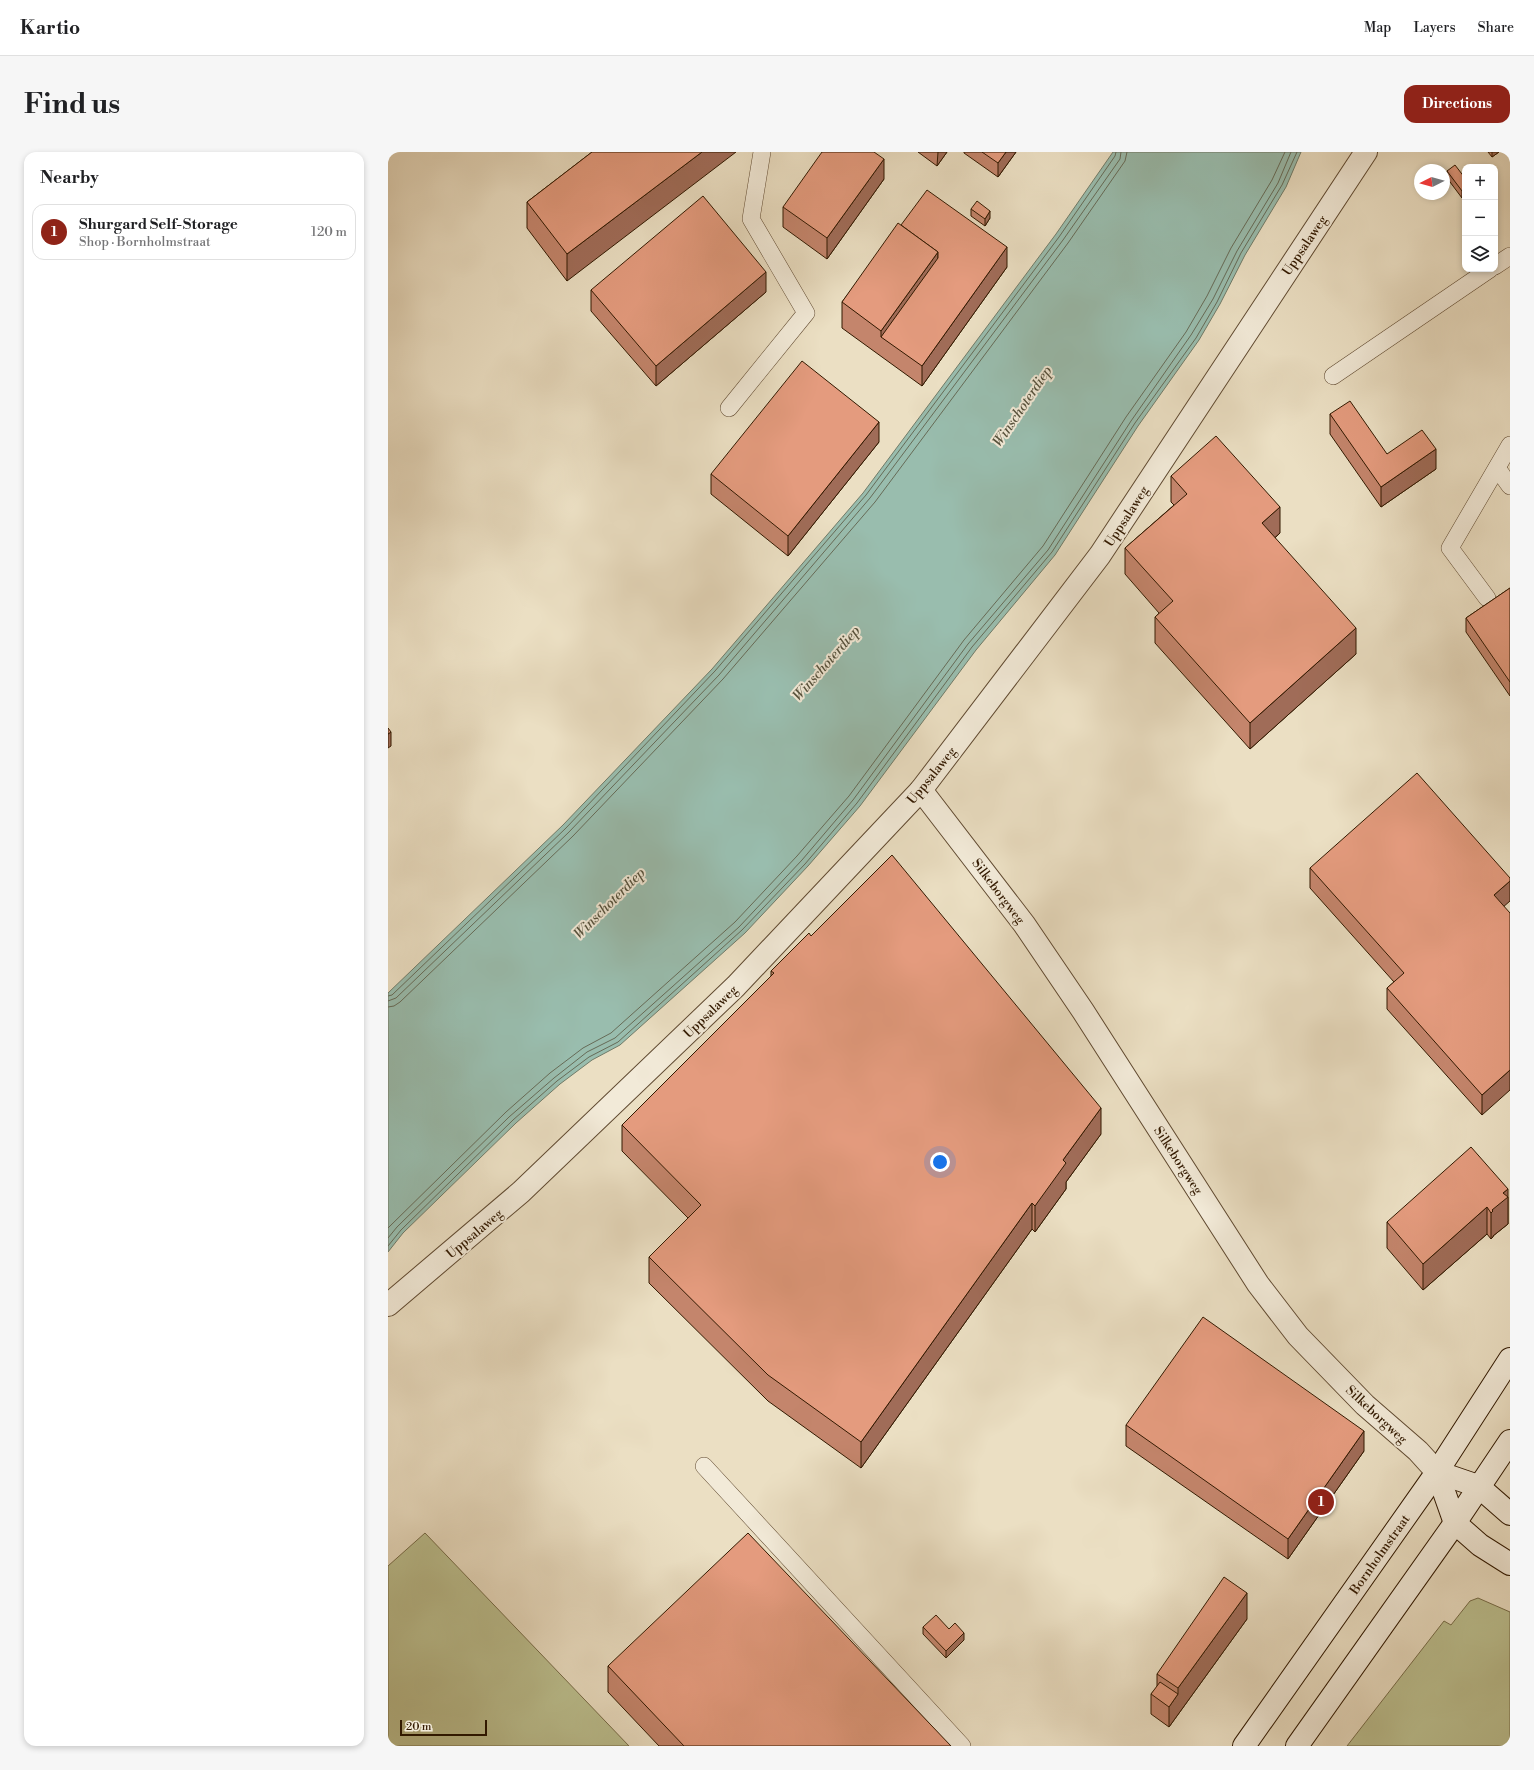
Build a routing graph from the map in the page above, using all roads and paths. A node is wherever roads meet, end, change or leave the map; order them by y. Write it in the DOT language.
graph roads {
  1 [pos="762,152"];
  2 [pos="1366,152"];
  3 [pos="1510,256"];
  4 [pos="1498,264"];
  5 [pos="1486,272"];
  6 [pos="1333,376"];
  7 [pos="729,408"];
  8 [pos="1510,445"];
  9 [pos="1497,468"];
  10 [pos="1510,486"];
  11 [pos="1487,598"];
  12 [pos="921,790"];
  13 [pos="388,1305"];
  14 [pos="1510,1359"];
  15 [pos="1510,1441"];
  16 [pos="704,1466"];
  17 [pos="1437,1472"];
  18 [pos="1478,1486"];
  19 [pos="1510,1514"];
  20 [pos="1455,1523"];
  21 [pos="1510,1564"];
  22 [pos="962,1746"];
  23 [pos="1244,1746"];
  24 [pos="1297,1746"];
  1 -- 7 [label="lane"];
  2 -- 12 [label="street, Uppsalaweg"];
  3 -- 4 [label="lane"];
  5 -- 6 [label="lane"];
  8 -- 9 [label="lane"];
  9 -- 10 [label="lane"];
  9 -- 11 [label="lane"];
  12 -- 13 [label="street, Uppsalaweg"];
  12 -- 17 [label="street, Silkeborgweg"];
  14 -- 17 [label="street, Bornholmstraat"];
  15 -- 18 [label="street"];
  16 -- 22 [label="lane"];
  17 -- 18 [label="street, Silkeborgweg"];
  17 -- 20 [label="street"];
  17 -- 23 [label="street, Bornholmstraat"];
  18 -- 19 [label="street"];
  18 -- 20 [label="street"];
  20 -- 21 [label="street"];
  20 -- 24 [label="street"];
}
